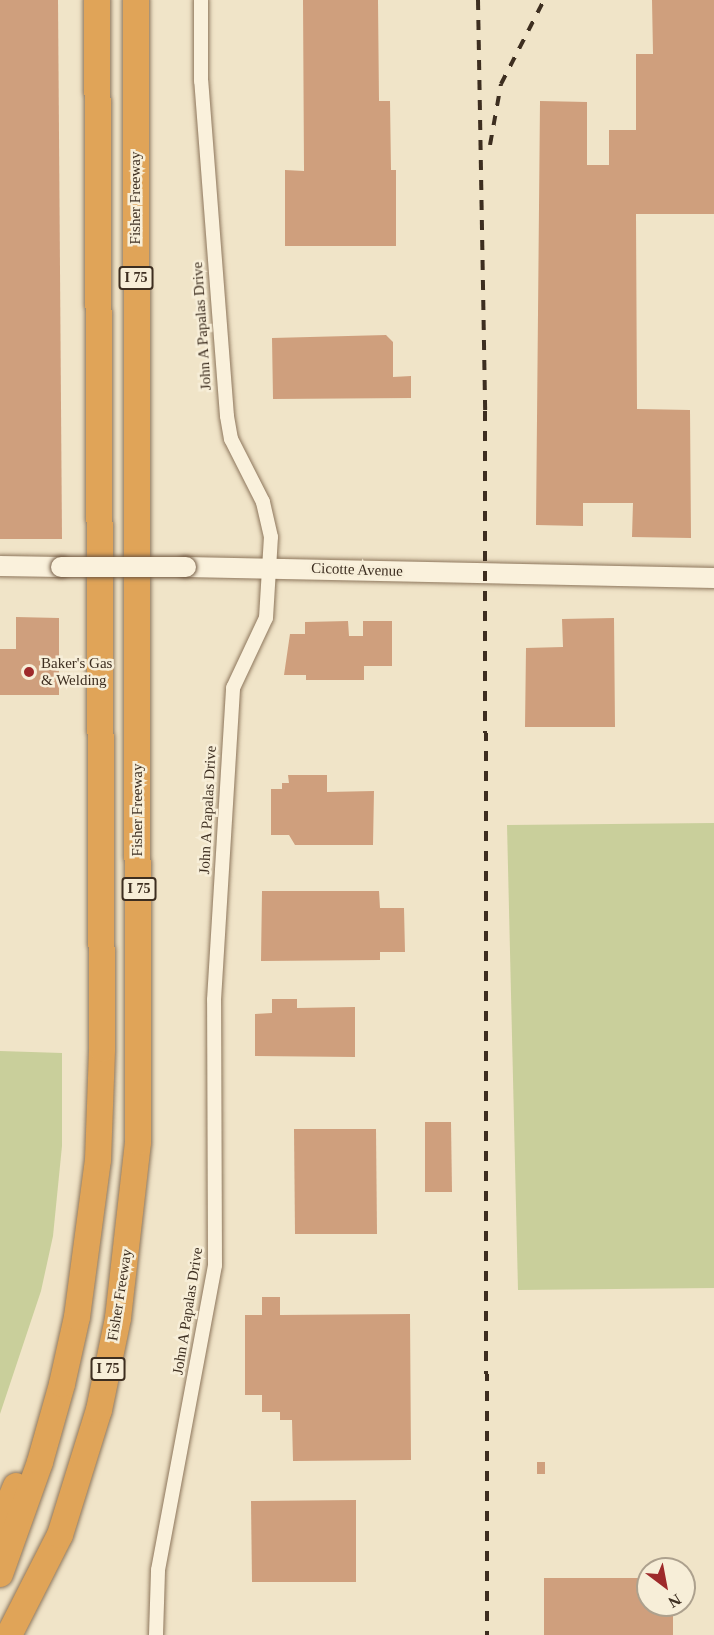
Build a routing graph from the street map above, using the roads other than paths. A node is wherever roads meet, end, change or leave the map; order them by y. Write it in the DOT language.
graph roads {
  1 [pos="97,0"];
  2 [pos="136,0"];
  3 [pos="201,0"];
  4 [pos="0,566"];
  5 [pos="269,568"];
  6 [pos="714,578"];
  7 [pos="77,1317"];
  8 [pos="0,1525"];
  9 [pos="46,1562"];
  10 [pos="0,1574"];
  11 [pos="9,1635"];
  12 [pos="29,1635"];
  13 [pos="156,1635"];
  1 -- 7 [label="highway, I 75"];
  2 -- 9 [label="highway, Fisher Freeway / I 75"];
  3 -- 5 [label="street, John A Papalas Drive"];
  4 -- 5 [label="street, Cicotte Avenue, bridge"];
  5 -- 6 [label="street, Cicotte Avenue"];
  5 -- 13 [label="street, John A Papalas Drive"];
  7 -- 8 [label="highway"];
  7 -- 10 [label="highway, I 75"];
  9 -- 11 [label="highway, Fisher Freeway / I 75"];
  9 -- 12 [label="highway"];
}
